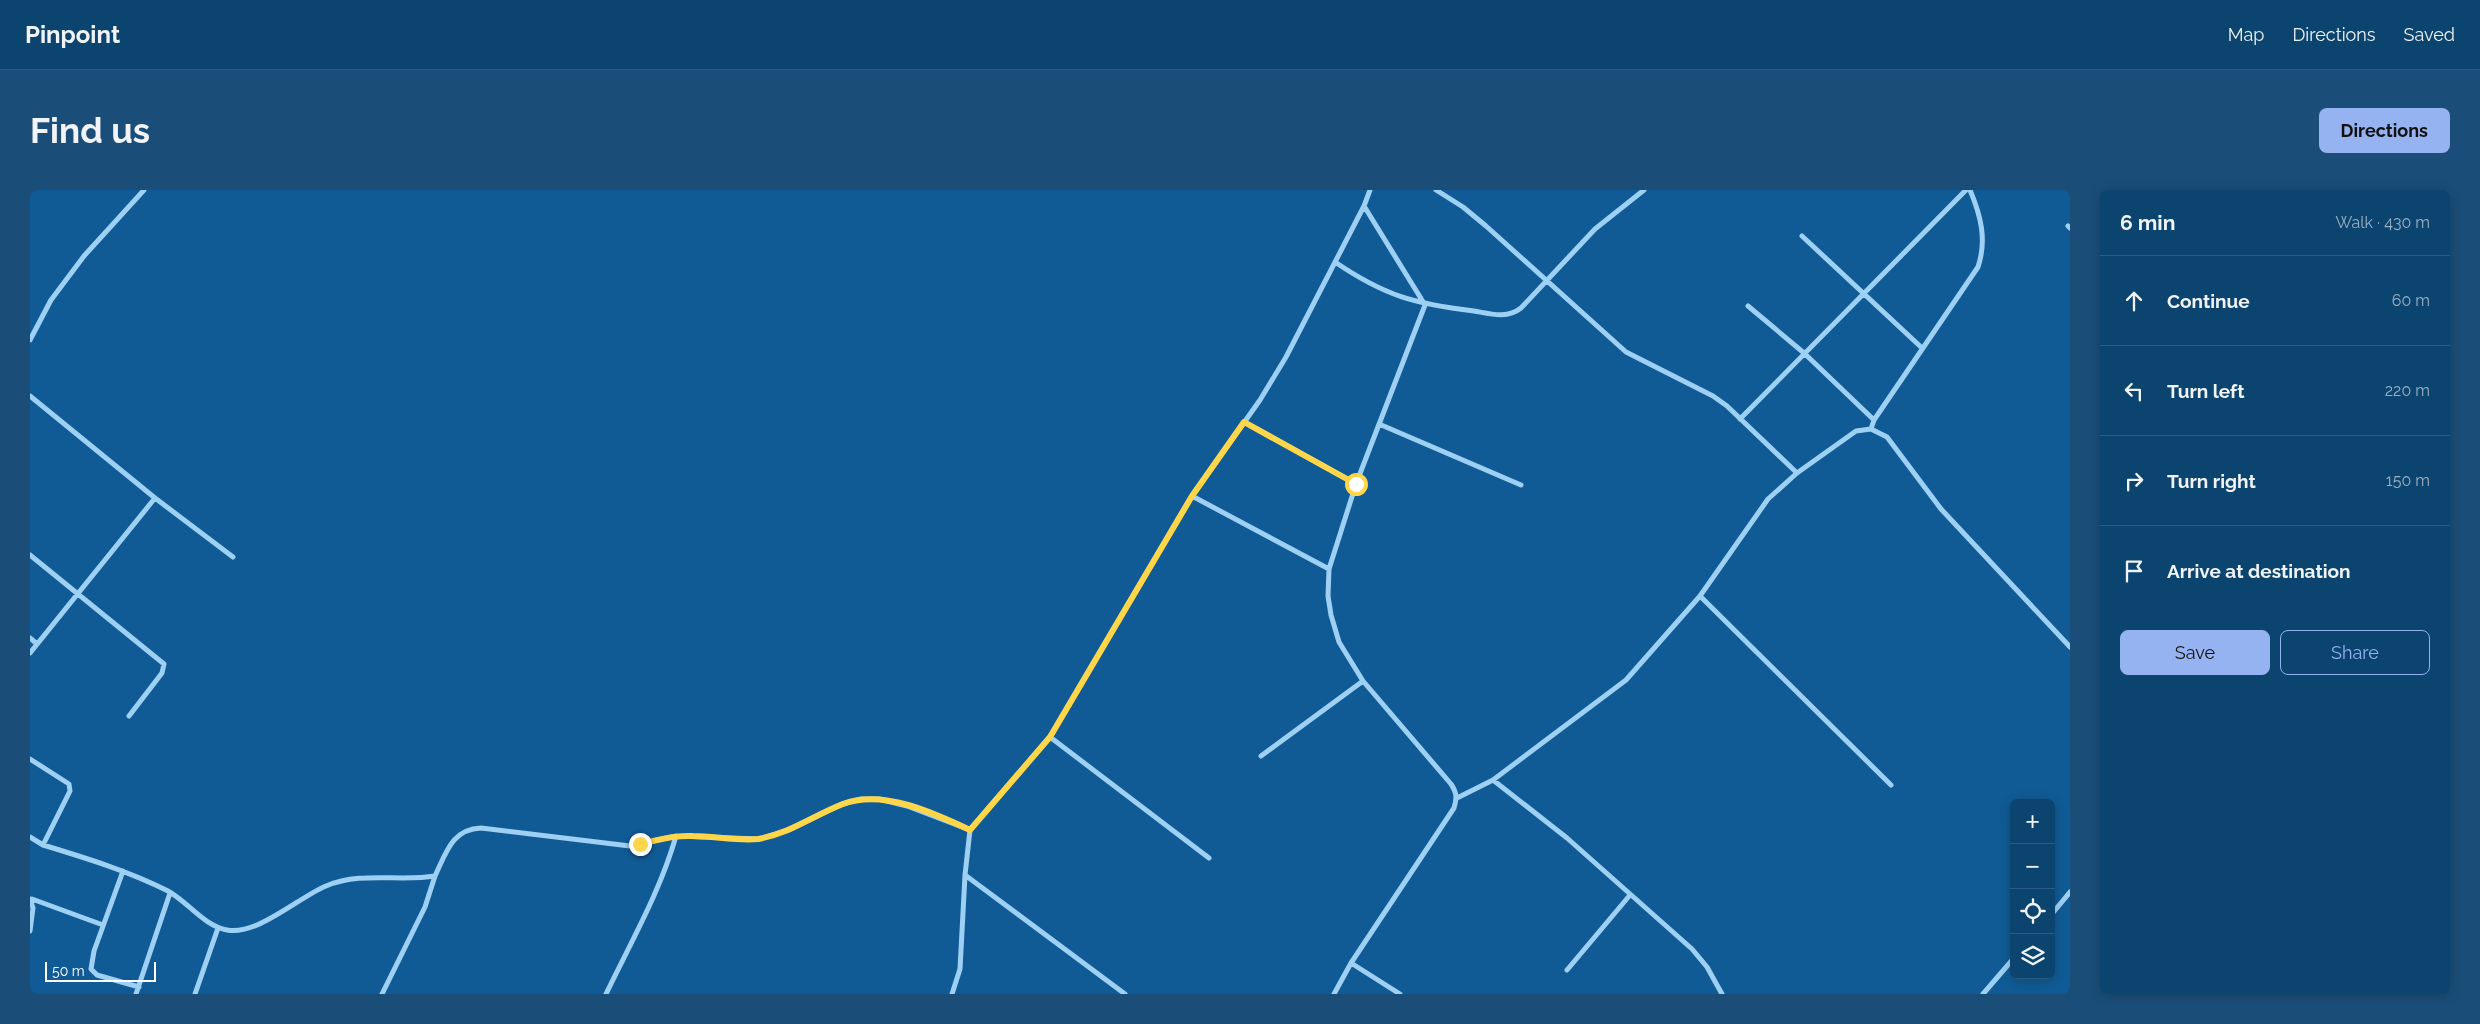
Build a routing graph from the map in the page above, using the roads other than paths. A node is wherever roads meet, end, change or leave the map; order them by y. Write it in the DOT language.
graph roads {
  1 [pos="144,190"];
  2 [pos="1370,190"];
  3 [pos="1436,190"];
  4 [pos="1644,190"];
  5 [pos="1966,190"];
  6 [pos="1970,190"];
  7 [pos="1364,206"];
  8 [pos="1802,236"];
  9 [pos="1335,262"];
  10 [pos="1545,282"];
  11 [pos="1863,293"];
  12 [pos="1425,305"];
  13 [pos="1748,306"];
  14 [pos="30,340"];
  15 [pos="1922,348"];
  16 [pos="1804,353"];
  17 [pos="30,396"];
  18 [pos="1740,419"];
  19 [pos="1874,420"];
  20 [pos="1244,422"];
  21 [pos="1379,424"];
  22 [pos="1871,428"];
  23 [pos="1797,473"];
  24 [pos="1356,484"];
  25 [pos="1521,485"];
  26 [pos="1192,496"];
  27 [pos="155,498"];
  28 [pos="30,555"];
  29 [pos="233,557"];
  30 [pos="1329,568"];
  31 [pos="76,594"];
  32 [pos="1700,596"];
  33 [pos="30,638"];
  34 [pos="37,644"];
  35 [pos="2070,647"];
  36 [pos="30,653"];
  37 [pos="1363,681"];
  38 [pos="129,716"];
  39 [pos="1050,737"];
  40 [pos="1261,756"];
  41 [pos="30,760"];
  42 [pos="1493,780"];
  43 [pos="1891,785"];
  44 [pos="1457,798"];
  45 [pos="970,830"];
  46 [pos="676,836"];
  47 [pos="30,837"];
  48 [pos="44,845"];
  49 [pos="1209,858"];
  50 [pos="123,871"];
  51 [pos="965,875"];
  52 [pos="435,876"];
  53 [pos="170,892"];
  54 [pos="2070,892"];
  55 [pos="1630,895"];
  56 [pos="31,899"];
  57 [pos="2055,910"];
  58 [pos="104,925"];
  59 [pos="218,928"];
  60 [pos="30,931"];
  61 [pos="1351,963"];
  62 [pos="2010,963"];
  63 [pos="1567,970"];
  64 [pos="139,987"];
  65 [pos="136,994"];
  66 [pos="194,994"];
  67 [pos="382,994"];
  68 [pos="606,994"];
  69 [pos="952,994"];
  70 [pos="1125,994"];
  71 [pos="1334,994"];
  72 [pos="1400,994"];
  73 [pos="1722,994"];
  74 [pos="1983,994"];
  1 -- 14 [label="street"];
  2 -- 7 [label="street"];
  3 -- 10 [label="street"];
  4 -- 10 [label="street"];
  5 -- 11 [label="street"];
  6 -- 15 [label="street"];
  7 -- 9 [label="street"];
  7 -- 12 [label="street"];
  8 -- 11 [label="street"];
  9 -- 12 [label="street"];
  9 -- 20 [label="street"];
  10 -- 12 [label="street"];
  10 -- 18 [label="street"];
  11 -- 15 [label="street"];
  11 -- 16 [label="street"];
  12 -- 21 [label="street"];
  13 -- 16 [label="street"];
  15 -- 19 [label="street"];
  16 -- 18 [label="street"];
  16 -- 19 [label="street"];
  17 -- 27 [label="street"];
  18 -- 23 [label="street"];
  19 -- 22 [label="street"];
  20 -- 24 [label="street"];
  20 -- 26 [label="street"];
  21 -- 24 [label="street"];
  21 -- 25 [label="street"];
  22 -- 23 [label="street"];
  22 -- 35 [label="street"];
  23 -- 32 [label="street"];
  24 -- 30 [label="street"];
  26 -- 30 [label="street"];
  26 -- 39 [label="street"];
  27 -- 29 [label="street"];
  27 -- 31 [label="street"];
  28 -- 31 [label="street"];
  30 -- 37 [label="street"];
  31 -- 34 [label="street"];
  31 -- 38 [label="street"];
  32 -- 42 [label="street"];
  32 -- 43 [label="street"];
  33 -- 34 [label="street"];
  34 -- 36 [label="street"];
  37 -- 40 [label="street"];
  37 -- 44 [label="street"];
  39 -- 45 [label="street"];
  39 -- 49 [label="street"];
  41 -- 48 [label="street"];
  42 -- 44 [label="street"];
  42 -- 55 [label="street"];
  44 -- 61 [label="street"];
  45 -- 46 [label="street"];
  45 -- 51 [label="street"];
  46 -- 52 [label="street"];
  46 -- 68 [label="street"];
  47 -- 48 [label="street"];
  48 -- 50 [label="street"];
  50 -- 53 [label="street"];
  50 -- 58 [label="street"];
  51 -- 69 [label="street"];
  51 -- 70 [label="street"];
  52 -- 59 [label="street"];
  52 -- 67 [label="street"];
  53 -- 59 [label="street"];
  53 -- 64 [label="street"];
  54 -- 57 [label="street"];
  55 -- 63 [label="street"];
  55 -- 73 [label="street"];
  56 -- 58 [label="street"];
  56 -- 60 [label="street"];
  58 -- 64 [label="street"];
  59 -- 66 [label="street"];
  61 -- 71 [label="street"];
  61 -- 72 [label="street"];
  62 -- 74 [label="street"];
  64 -- 65 [label="street"];
}
